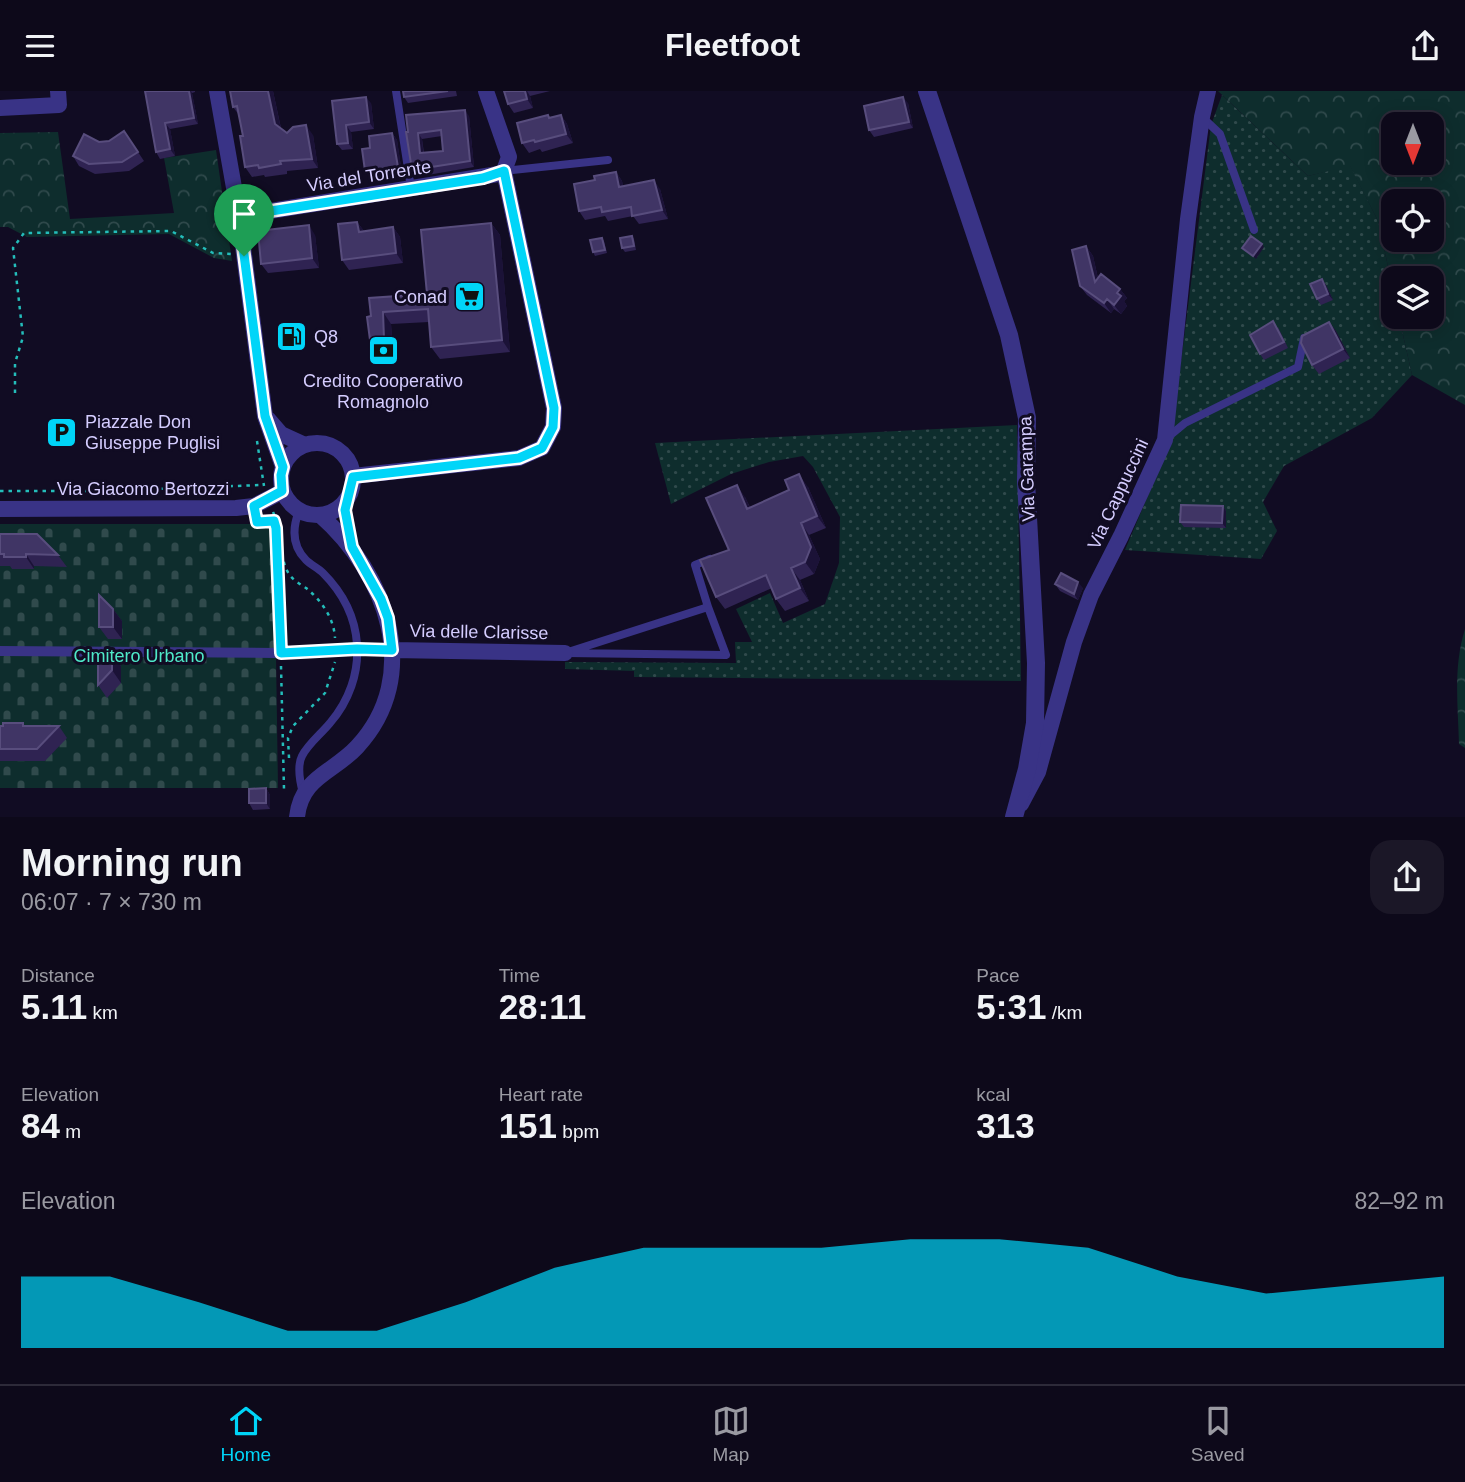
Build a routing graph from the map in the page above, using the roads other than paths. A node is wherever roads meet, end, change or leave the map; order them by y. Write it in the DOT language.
graph roads {
  1 [pos="58,91"];
  2 [pos="217,91"];
  3 [pos="396,91"];
  4 [pos="486,91"];
  5 [pos="927,91"];
  6 [pos="1208,91"];
  7 [pos="0,108"];
  8 [pos="1199,117"];
  9 [pos="608,160"];
  10 [pos="504,171"];
  11 [pos="411,189"];
  12 [pos="239,216"];
  13 [pos="1254,230"];
  14 [pos="1311,334"];
  15 [pos="265,416"];
  16 [pos="1165,440"];
  17 [pos="305,445"];
  18 [pos="283,467"];
  19 [pos="353,477"];
  20 [pos="282,491"];
  21 [pos="347,499"];
  22 [pos="0,509"];
  23 [pos="299,511"];
  24 [pos="320,515"];
  25 [pos="352,547"];
  26 [pos="716,557"];
  27 [pos="708,607"];
  28 [pos="357,649"];
  29 [pos="392,650"];
  30 [pos="0,651"];
  31 [pos="565,653"];
  32 [pos="303,793"];
  33 [pos="1014,816"];
  34 [pos="297,817"];
  1 -- 7 [label="street"];
  2 -- 12 [label="street"];
  3 -- 11 [label="lane"];
  4 -- 10 [label="street"];
  5 -- 33 [label="street, Via Garampa"];
  6 -- 8 [label="street, Via Cappuccini"];
  8 -- 13 [label="lane"];
  8 -- 16 [label="street, Via Cappuccini"];
  9 -- 10 [label="lane, Via del Torrente"];
  10 -- 11 [label="street, Via del Torrente"];
  10 -- 19 [label="street"];
  11 -- 12 [label="street, Via del Torrente"];
  12 -- 15 [label="street"];
  14 -- 16 [label="lane"];
  15 -- 17 [label="street"];
  15 -- 18 [label="street"];
  16 -- 33 [label="street, Via Cappuccini"];
  17 -- 18 [label="street"];
  17 -- 19 [label="street"];
  18 -- 20 [label="street"];
  19 -- 21 [label="street"];
  20 -- 22 [label="street, Via Giacomo Bertozzi"];
  20 -- 23 [label="street"];
  21 -- 24 [label="street"];
  21 -- 25 [label="street"];
  23 -- 24 [label="street"];
  23 -- 28 [label="lane"];
  24 -- 25 [label="street"];
  25 -- 29 [label="street"];
  26 -- 27 [label="lane"];
  27 -- 31 [label="lane"];
  27 -- 31 [label="lane"];
  28 -- 29 [label="street"];
  28 -- 30 [label="street"];
  28 -- 32 [label="lane"];
  29 -- 31 [label="street, Via delle Clarisse"];
  29 -- 32 [label="street"];
  32 -- 34 [label="street"];
}
